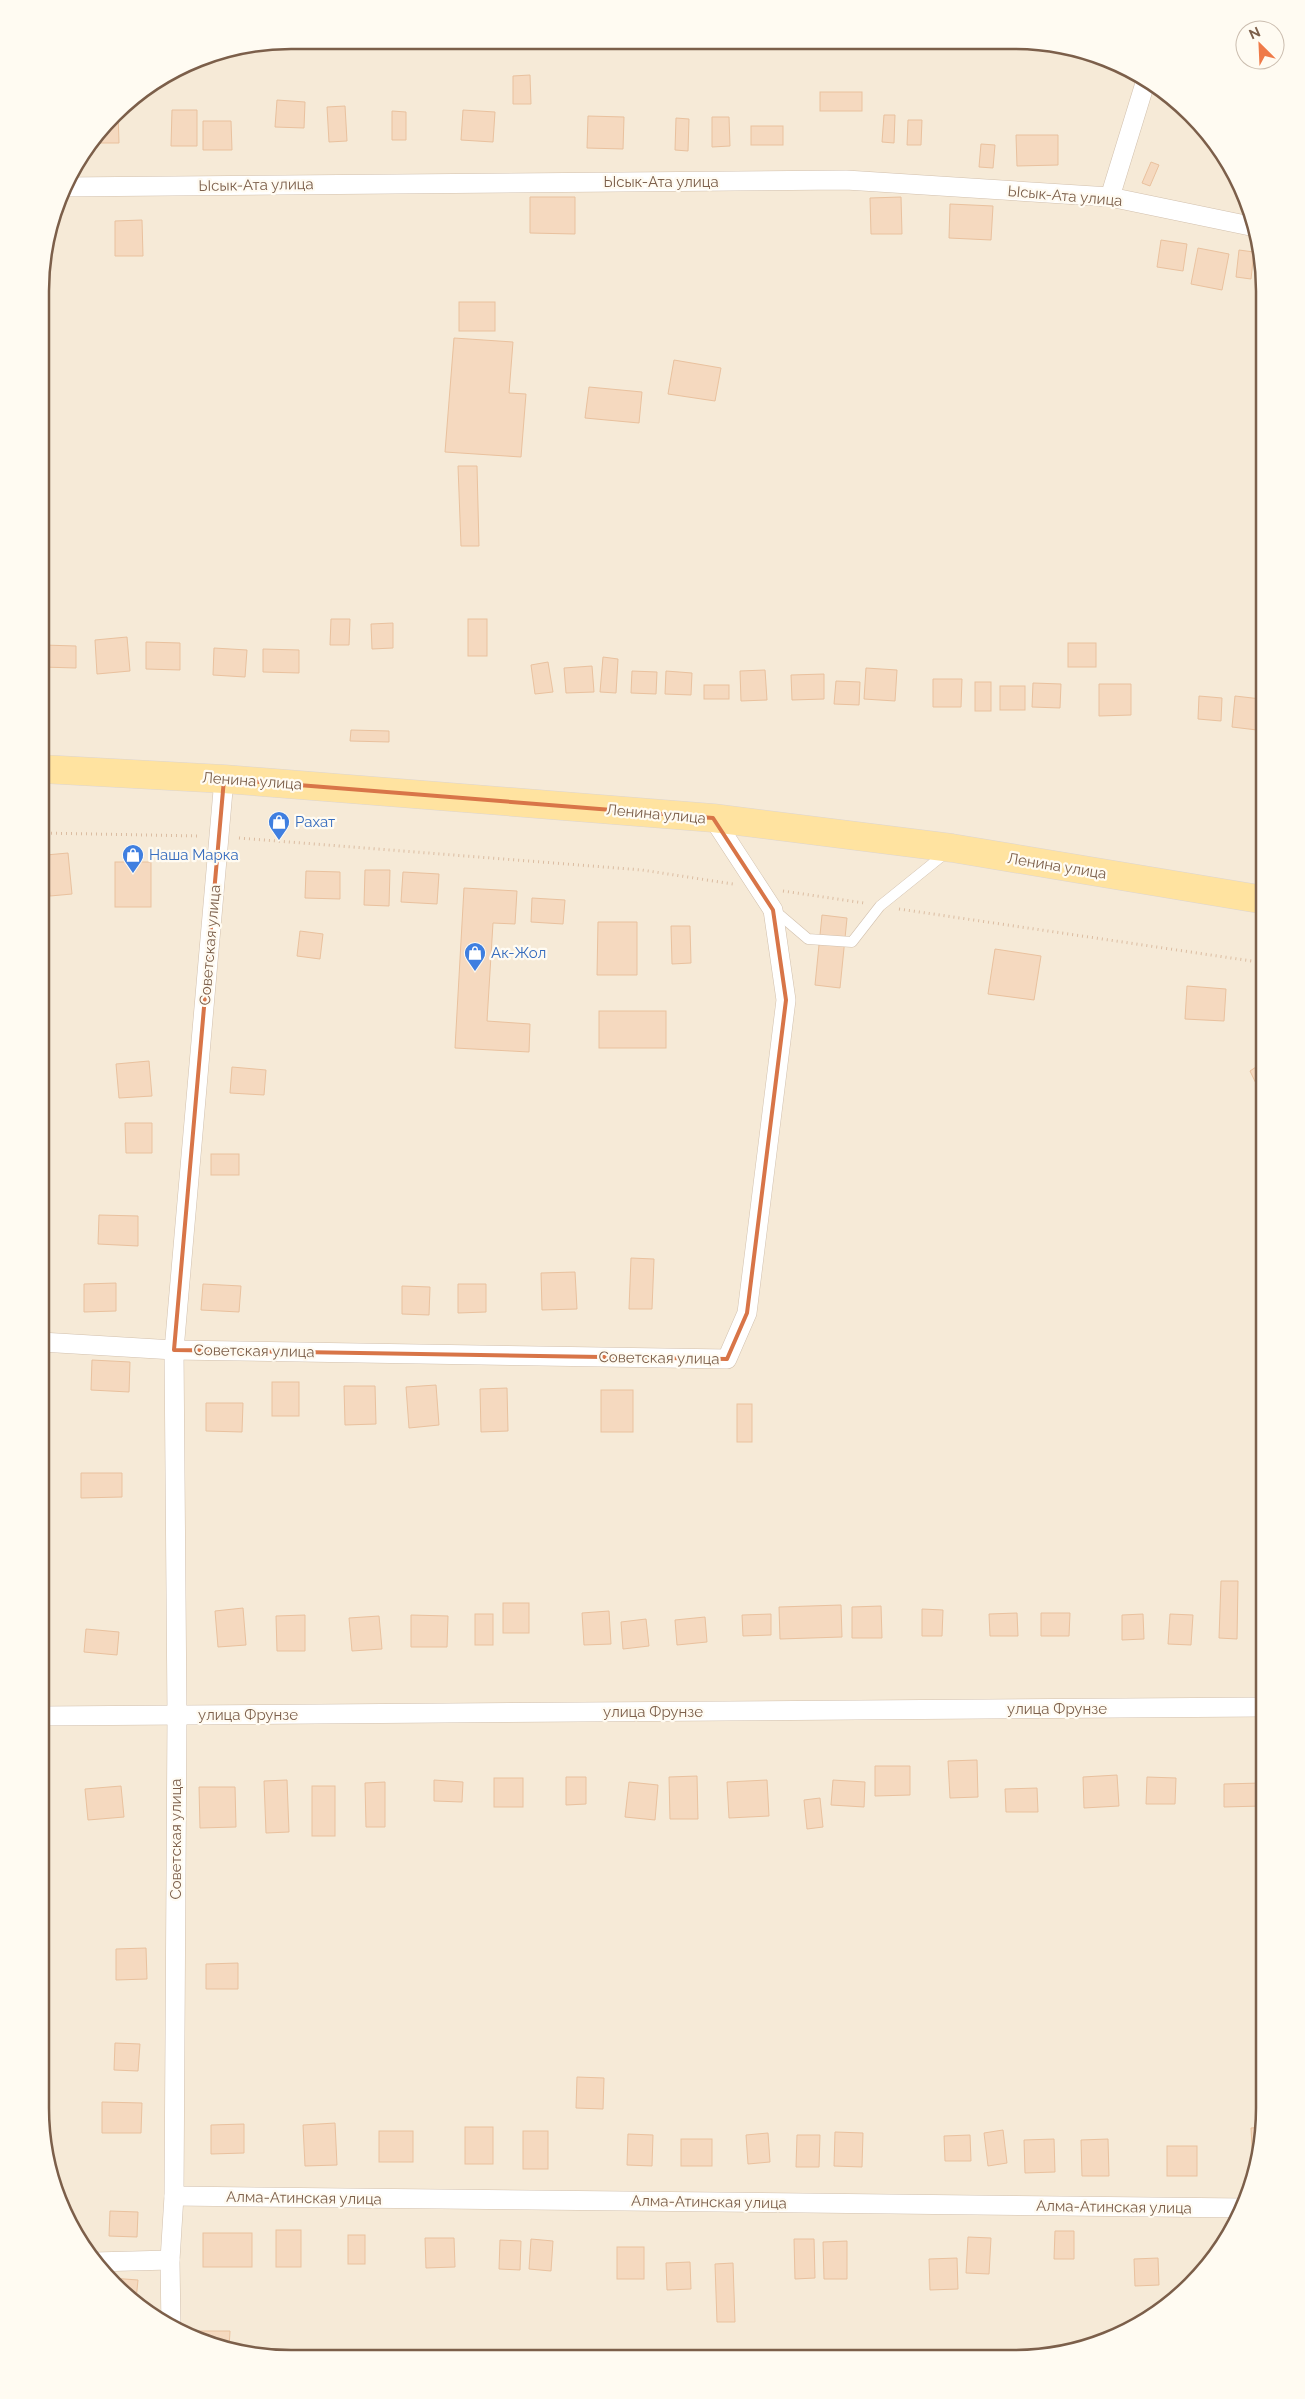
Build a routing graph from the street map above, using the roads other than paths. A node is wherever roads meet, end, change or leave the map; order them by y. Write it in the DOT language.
graph roads {
  1 [pos="1144,86"];
  2 [pos="72,187"];
  3 [pos="1110,197"];
  4 [pos="1247,226"];
  5 [pos="49,770"];
  6 [pos="224,779"];
  7 [pos="713,818"];
  8 [pos="952,848"];
  9 [pos="1256,899"];
  10 [pos="773,910"];
  11 [pos="49,1342"];
  12 [pos="174,1350"];
  13 [pos="1256,1707"];
  14 [pos="177,1715"];
  15 [pos="49,1716"];
  16 [pos="174,2196"];
  17 [pos="1235,2208"];
  18 [pos="170,2260"];
  19 [pos="104,2262"];
  20 [pos="171,2319"];
  1 -- 3 [label="street"];
  2 -- 3 [label="street, Ысык-Ата улица"];
  3 -- 4 [label="street, Ысык-Ата улица"];
  5 -- 6 [label="main road, Ленина улица"];
  6 -- 7 [label="main road, Ленина улица"];
  6 -- 12 [label="street, Советская улица"];
  7 -- 8 [label="main road, Ленина улица"];
  7 -- 10 [label="street, Советская улица"];
  8 -- 9 [label="main road, Ленина улица"];
  8 -- 10 [label="lane"];
  10 -- 12 [label="street, Советская улица"];
  11 -- 12 [label="street, Советская улица"];
  12 -- 14 [label="street, Советская улица"];
  13 -- 14 [label="street, улица Фрунзе"];
  14 -- 15 [label="street, улица Фрунзе"];
  14 -- 16 [label="street, Советская улица"];
  16 -- 17 [label="street, Алма-Атинская улица"];
  16 -- 18 [label="street, Советская улица"];
  18 -- 19 [label="street"];
  18 -- 20 [label="street, Советская улица"];
}
